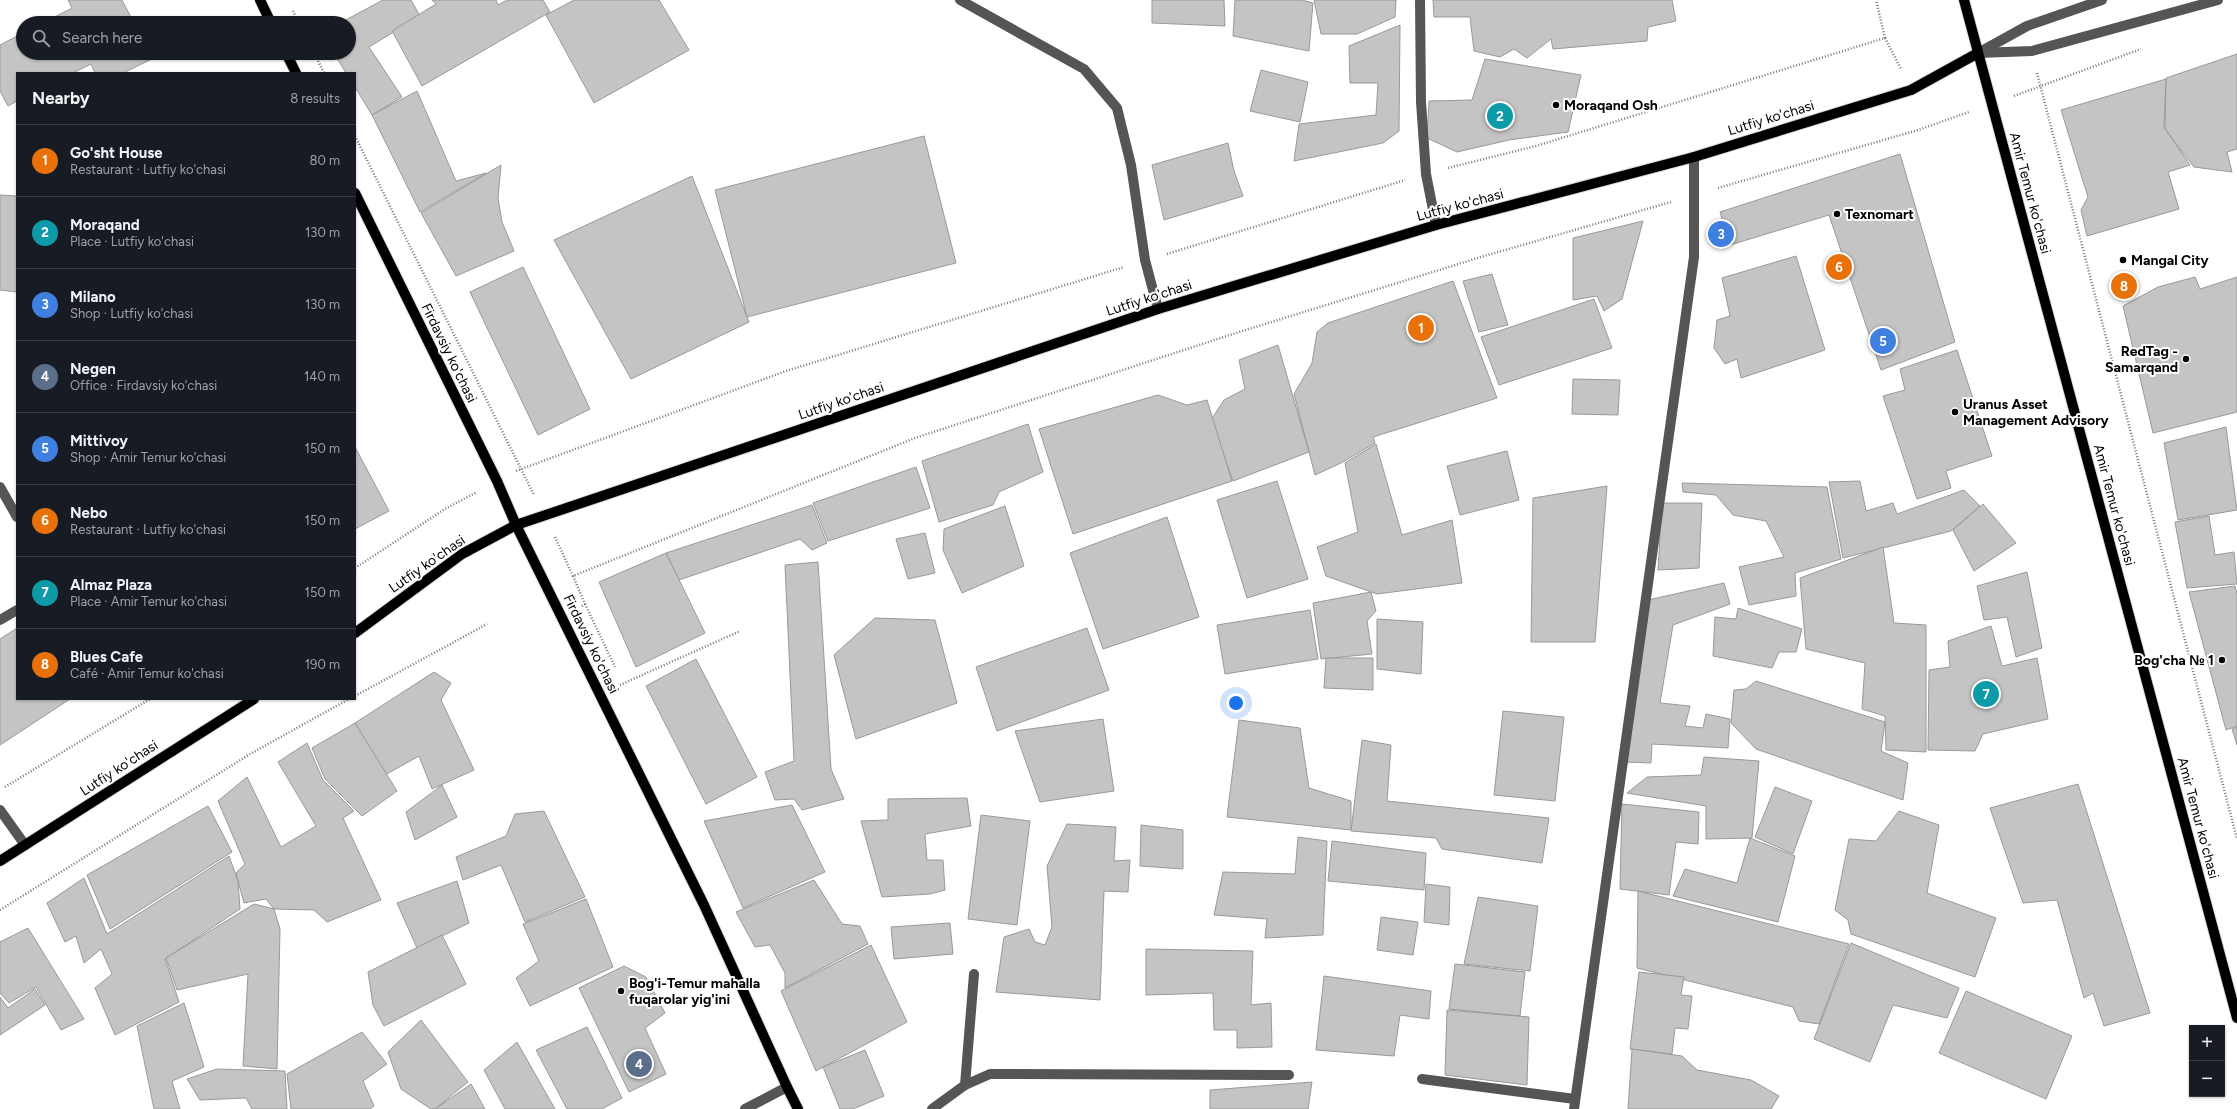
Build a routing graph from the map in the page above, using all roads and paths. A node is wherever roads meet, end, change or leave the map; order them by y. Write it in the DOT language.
graph roads {
  1 [pos="260,0"];
  2 [pos="960,0"];
  3 [pos="1420,0"];
  4 [pos="1876,0"];
  5 [pos="1964,0"];
  6 [pos="2102,0"];
  7 [pos="2218,0"];
  8 [pos="268,16"];
  9 [pos="1885,38"];
  10 [pos="2141,50"];
  11 [pos="2032,51"];
  12 [pos="1978,53"];
  13 [pos="290,60"];
  14 [pos="296,72"];
  15 [pos="2040,86"];
  16 [pos="1911,90"];
  17 [pos="1992,103"];
  18 [pos="356,138"];
  19 [pos="1694,157"];
  20 [pos="1426,174"];
  21 [pos="356,195"];
  22 [pos="1694,195"];
  23 [pos="1436,225"];
  24 [pos="1145,260"];
  25 [pos="1158,309"];
  26 [pos="520,469"];
  27 [pos="497,481"];
  28 [pos="0,487"];
  29 [pos="16,515"];
  30 [pos="545,516"];
  31 [pos="516,525"];
  32 [pos="356,567"];
  33 [pos="573,576"];
  34 [pos="16,611"];
  35 [pos="563,618"];
  36 [pos="0,620"];
  37 [pos="487,624"];
  38 [pos="740,631"];
  39 [pos="356,632"];
  40 [pos="599,694"];
  41 [pos="356,695"];
  42 [pos="148,700"];
  43 [pos="252,700"];
  44 [pos="347,700"];
  45 [pos="0,790"];
  46 [pos="0,810"];
  47 [pos="2237,839"];
  48 [pos="25,845"];
  49 [pos="0,861"];
  50 [pos="0,910"];
  51 [pos="974,974"];
  52 [pos="2237,1018"];
  53 [pos="1289,1075"];
  54 [pos="1422,1079"];
  55 [pos="965,1085"];
  56 [pos="787,1087"];
  57 [pos="1575,1104"];
  58 [pos="745,1109"];
  59 [pos="798,1109"];
  60 [pos="932,1109"];
  1 -- 8 [label="main road"];
  2 -- 24 [label="street"];
  3 -- 20 [label="street"];
  4 -- 9 [label="path"];
  5 -- 12 [label="main road, Amir Temur ko'chasi"];
  6 -- 12 [label="street, Lutfiy ko'chasi"];
  7 -- 11 [label="street, Lutfiy ko'chasi"];
  9 -- 16 [label="path"];
  9 -- 20 [label="path"];
  10 -- 15 [label="path"];
  11 -- 12 [label="street, Lutfiy ko'chasi"];
  11 -- 15 [label="path"];
  12 -- 16 [label="main road, Lutfiy ko'chasi"];
  12 -- 17 [label="main road, Amir Temur ko'chasi"];
  13 -- 14 [label="main road"];
  15 -- 17 [label="path"];
  15 -- 47 [label="path"];
  16 -- 19 [label="main road, Lutfiy ko'chasi"];
  17 -- 22 [label="path"];
  17 -- 52 [label="main road, Amir Temur ko'chasi"];
  18 -- 26 [label="path"];
  19 -- 22 [label="street"];
  19 -- 23 [label="main road, Lutfiy ko'chasi"];
  20 -- 23 [label="street"];
  20 -- 24 [label="path"];
  21 -- 27 [label="main road, Firdavsiy ko'chasi"];
  22 -- 33 [label="path"];
  22 -- 57 [label="street"];
  23 -- 25 [label="main road, Lutfiy ko'chasi"];
  24 -- 25 [label="street"];
  24 -- 26 [label="path"];
  25 -- 30 [label="main road, Lutfiy ko'chasi"];
  26 -- 27 [label="path"];
  26 -- 30 [label="path"];
  27 -- 31 [label="main road, Firdavsiy ko'chasi"];
  27 -- 32 [label="path"];
  28 -- 29 [label="street"];
  30 -- 31 [label="main road, Lutfiy ko'chasi"];
  30 -- 33 [label="path"];
  31 -- 35 [label="main road, Firdavsiy ko'chasi"];
  31 -- 39 [label="main road, Lutfiy ko'chasi"];
  33 -- 35 [label="path"];
  34 -- 36 [label="street"];
  35 -- 40 [label="main road, Firdavsiy ko'chasi"];
  37 -- 41 [label="path"];
  38 -- 40 [label="path"];
  40 -- 56 [label="main road, Firdavsiy ko'chasi"];
  42 -- 45 [label="path"];
  43 -- 48 [label="main road, Lutfiy ko'chasi"];
  44 -- 50 [label="path"];
  46 -- 48 [label="street"];
  48 -- 49 [label="main road, Lutfiy ko'chasi"];
  51 -- 55 [label="street"];
  53 -- 55 [label="street"];
  54 -- 57 [label="street"];
  55 -- 60 [label="street"];
  56 -- 58 [label="street"];
  56 -- 59 [label="main road, Firdavsiy ko'chasi"];
}
